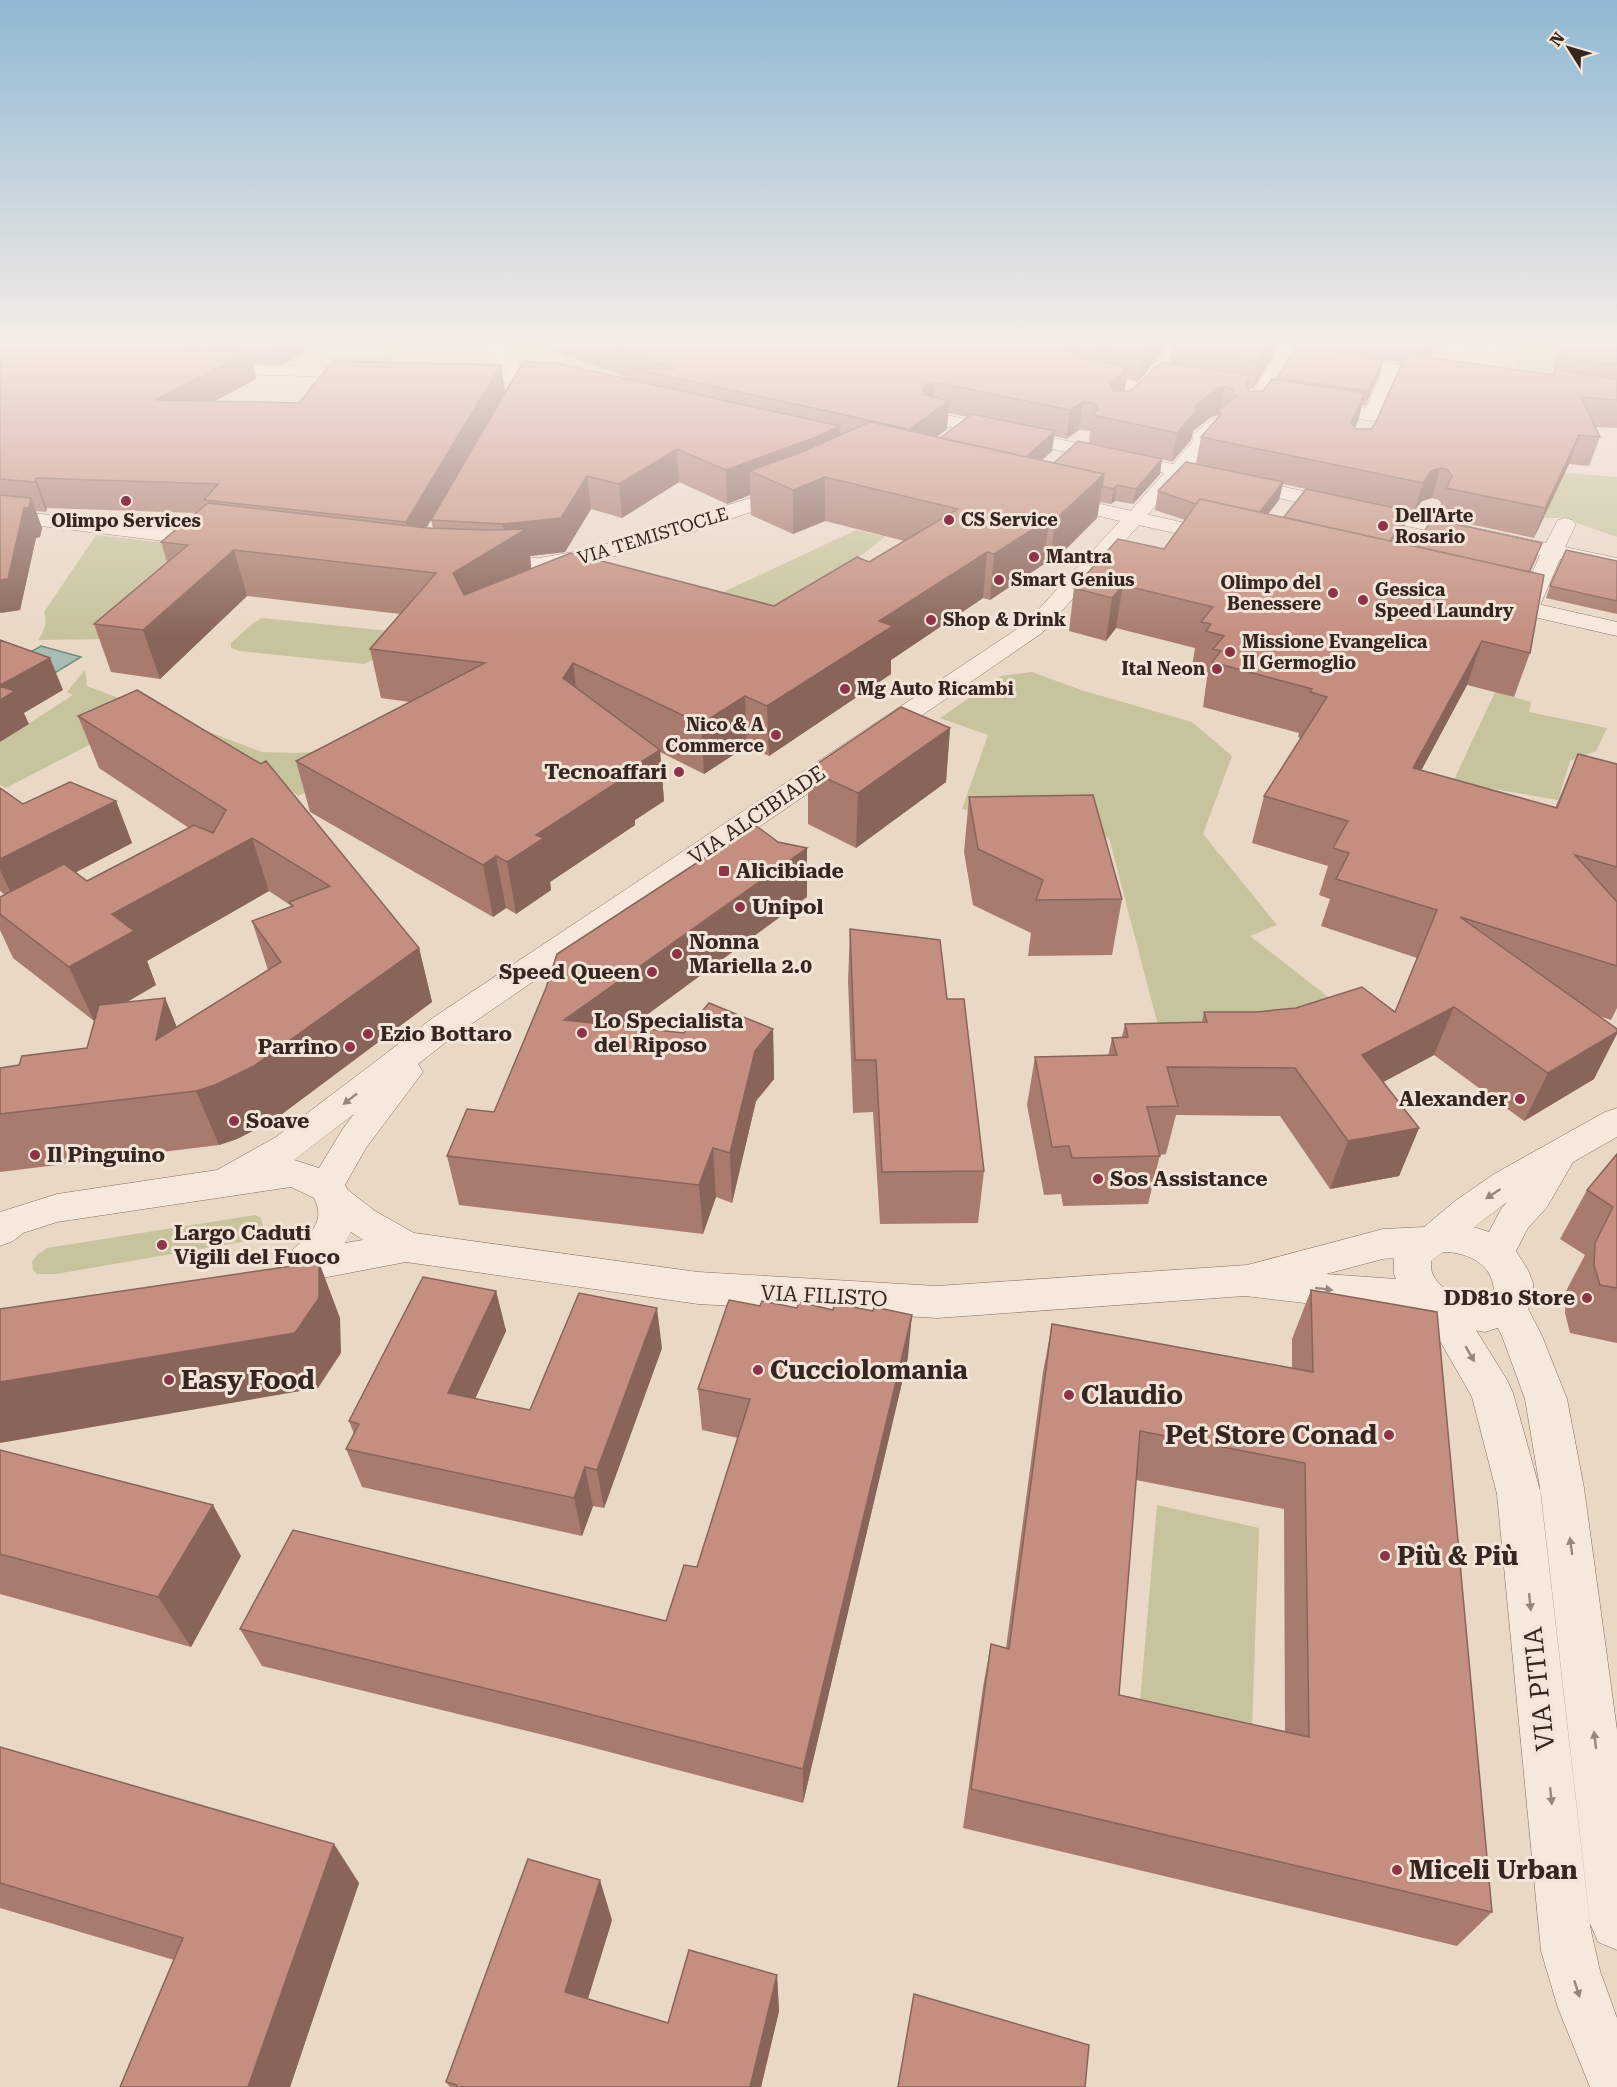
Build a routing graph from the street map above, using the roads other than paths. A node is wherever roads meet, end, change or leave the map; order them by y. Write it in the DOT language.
graph roads {
  1 [pos="1039,441"];
  2 [pos="1078,441"];
  3 [pos="1204,441"];
  4 [pos="1071,448"];
  5 [pos="1055,463"];
  6 [pos="1178,471"];
  7 [pos="808,484"];
  8 [pos="1296,496"];
  9 [pos="1043,497"];
  10 [pos="1283,513"];
  11 [pos="0,515"];
  12 [pos="1134,518"];
  13 [pos="1565,524"];
  14 [pos="235,544"];
  15 [pos="1247,544"];
  16 [pos="1554,550"];
  17 [pos="467,565"];
  18 [pos="1617,565"];
  19 [pos="1473,596"];
  20 [pos="1528,608"];
  21 [pos="1617,629"];
  22 [pos="446,1025"];
  23 [pos="1614,1126"];
  24 [pos="1561,1153"];
  25 [pos="225,1183"];
  26 [pos="330,1194"];
  27 [pos="57,1208"];
  28 [pos="0,1215"];
  29 [pos="0,1231"];
  30 [pos="1430,1240"];
  31 [pos="406,1247"];
  32 [pos="1496,1254"];
  33 [pos="1245,1280"];
  34 [pos="1435,1301"];
  35 [pos="1507,1306"];
  36 [pos="1617,1923"];
  37 [pos="1617,2082"];
  1 -- 4 [label="street"];
  2 -- 4 [label="street"];
  3 -- 6 [label="street, VIA ALCIBIADE"];
  4 -- 5 [label="street"];
  4 -- 6 [label="street"];
  6 -- 8 [label="street"];
  6 -- 12 [label="street, VIA ALCIBIADE"];
  7 -- 17 [label="street, VIA TEMISTOCLE"];
  8 -- 10 [label="street"];
  8 -- 16 [label="street"];
  9 -- 12 [label="street"];
  11 -- 14 [label="street"];
  12 -- 15 [label="street"];
  12 -- 22 [label="street, VIA ALCIBIADE"];
  13 -- 16 [label="street"];
  16 -- 18 [label="street"];
  16 -- 20 [label="street"];
  19 -- 20 [label="street"];
  20 -- 21 [label="street"];
  22 -- 25 [label="street, one-way"];
  22 -- 26 [label="street"];
  23 -- 24 [label="street"];
  24 -- 30 [label="street, one-way"];
  24 -- 32 [label="street"];
  25 -- 26 [label="street"];
  25 -- 27 [label="street"];
  26 -- 31 [label="street"];
  26 -- 31 [label="street"];
  27 -- 28 [label="street"];
  27 -- 29 [label="street"];
  30 -- 32 [label="street"];
  30 -- 33 [label="street"];
  30 -- 34 [label="street"];
  31 -- 33 [label="street, VIA FILISTO"];
  32 -- 35 [label="street"];
  33 -- 34 [label="street, one-way"];
  34 -- 35 [label="street"];
  34 -- 37 [label="street, VIA PITIA, one-way"];
  36 -- 35 [label="street, one-way"];
}
